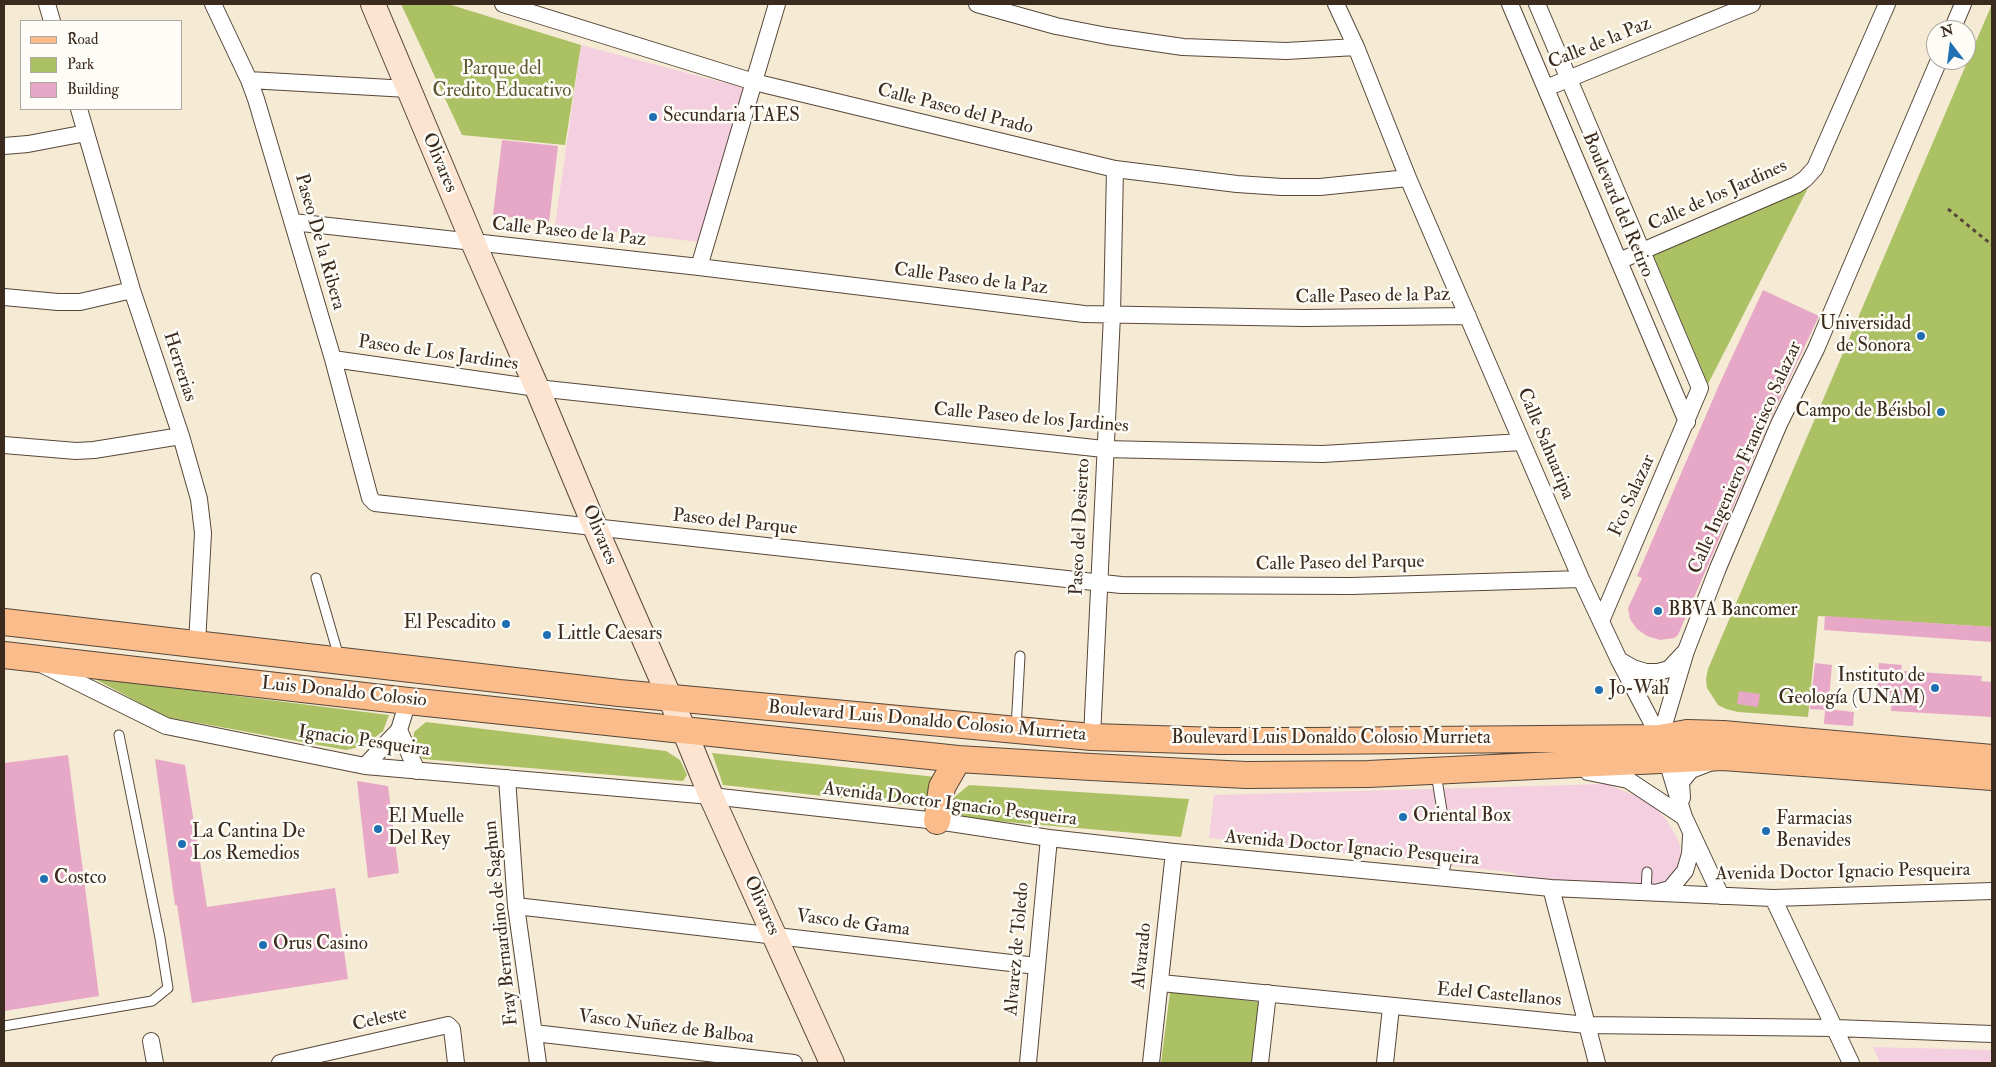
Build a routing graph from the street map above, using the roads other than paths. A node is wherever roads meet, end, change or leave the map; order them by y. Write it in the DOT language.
graph roads {
  1 [pos="47,4"];
  2 [pos="214,4"];
  3 [pos="373,4"];
  4 [pos="503,4"];
  5 [pos="777,4"];
  6 [pos="977,4"];
  7 [pos="1336,4"];
  8 [pos="1510,4"];
  9 [pos="1537,4"];
  10 [pos="1752,4"];
  11 [pos="1886,4"];
  12 [pos="1963,4"];
  13 [pos="52,20"];
  14 [pos="1956,20"];
  15 [pos="1356,47"];
  16 [pos="1935,70"];
  17 [pos="1569,78"];
  18 [pos="249,80"];
  19 [pos="754,82"];
  20 [pos="1546,88"];
  21 [pos="408,89"];
  22 [pos="79,110"];
  23 [pos="86,133"];
  24 [pos="4,146"];
  25 [pos="1115,169"];
  26 [pos="1408,178"];
  27 [pos="293,222"];
  28 [pos="473,242"];
  29 [pos="1642,251"];
  30 [pos="1619,261"];
  31 [pos="699,267"];
  32 [pos="132,290"];
  33 [pos="4,297"];
  34 [pos="1112,315"];
  35 [pos="1468,316"];
  36 [pos="333,359"];
  37 [pos="1700,387"];
  38 [pos="537,388"];
  39 [pos="1687,422"];
  40 [pos="181,436"];
  41 [pos="1522,442"];
  42 [pos="4,445"];
  43 [pos="1104,449"];
  44 [pos="370,498"];
  45 [pos="595,527"];
  46 [pos="316,578"];
  47 [pos="1581,579"];
  48 [pos="1098,583"];
  49 [pos="1600,621"];
  50 [pos="4,622"];
  51 [pos="197,644"];
  52 [pos="1686,651"];
  53 [pos="4,655"];
  54 [pos="1020,656"];
  55 [pos="30,658"];
  56 [pos="340,660"];
  57 [pos="1619,660"];
  58 [pos="619,693"];
  59 [pos="670,698"];
  60 [pos="408,701"];
  61 [pos="606,721"];
  62 [pos="399,730"];
  63 [pos="684,730"];
  64 [pos="1016,730"];
  65 [pos="119,735"];
  66 [pos="1092,737"];
  67 [pos="1663,748"];
  68 [pos="1723,757"];
  69 [pos="1992,758"];
  70 [pos="958,759"];
  71 [pos="365,766"];
  72 [pos="1537,766"];
  73 [pos="417,771"];
  74 [pos="1436,771"];
  75 [pos="1992,777"];
  76 [pos="507,778"];
  77 [pos="711,796"];
  78 [pos="1684,817"];
  79 [pos="1443,818"];
  80 [pos="937,821"];
  81 [pos="1691,836"];
  82 [pos="1048,838"];
  83 [pos="1174,852"];
  84 [pos="1647,872"];
  85 [pos="1551,888"];
  86 [pos="1992,891"];
  87 [pos="1652,892"];
  88 [pos="1721,896"];
  89 [pos="1773,898"];
  90 [pos="516,906"];
  91 [pos="774,934"];
  92 [pos="1037,966"];
  93 [pos="1161,983"];
  94 [pos="1268,993"];
  95 [pos="1391,1007"];
  96 [pos="1587,1025"];
  97 [pos="4,1026"];
  98 [pos="1836,1028"];
  99 [pos="534,1033"];
  100 [pos="1992,1034"];
  101 [pos="151,1040"];
  102 [pos="155,1063"];
  103 [pos="280,1063"];
  104 [pos="456,1063"];
  105 [pos="538,1063"];
  106 [pos="794,1063"];
  107 [pos="832,1063"];
  108 [pos="1028,1063"];
  109 [pos="1151,1063"];
  110 [pos="1260,1063"];
  111 [pos="1385,1063"];
  112 [pos="1597,1063"];
  113 [pos="1851,1063"];
  1 -- 13 [label="street"];
  2 -- 18 [label="street, Paseo De la Ribera"];
  3 -- 21 [label="main road, Olivares"];
  4 -- 19 [label="street, Calle Paseo del Prado"];
  5 -- 19 [label="street"];
  6 -- 15 [label="street"];
  7 -- 15 [label="street, Calle Sahuaripa"];
  8 -- 20 [label="street, Boulevard del Retiro"];
  9 -- 17 [label="street, Boulevard del Retiro"];
  10 -- 17 [label="street, Calle de la Paz"];
  11 -- 29 [label="street, Calle de los Jardines"];
  12 -- 14 [label="street"];
  15 -- 26 [label="street, Calle Sahuaripa"];
  16 -- 52 [label="street, Calle Ingeniero Francisco Salazar"];
  17 -- 20 [label="street, Calle de la Paz"];
  17 -- 29 [label="street, Boulevard del Retiro"];
  18 -- 21 [label="street"];
  18 -- 27 [label="street, Paseo De la Ribera"];
  19 -- 25 [label="street, Calle Paseo del Prado"];
  19 -- 31 [label="street"];
  20 -- 30 [label="street, Boulevard del Retiro"];
  21 -- 28 [label="main road, Olivares"];
  22 -- 23 [label="street, Herrerias"];
  23 -- 24 [label="street"];
  23 -- 32 [label="street, Herrerias"];
  25 -- 26 [label="street, Calle Paseo del Prado"];
  25 -- 34 [label="street, Paseo del Desierto"];
  26 -- 35 [label="street, Calle Sahuaripa"];
  27 -- 28 [label="street, Calle Paseo de la Paz"];
  27 -- 36 [label="street, Paseo De la Ribera"];
  28 -- 31 [label="street, Calle Paseo de la Paz"];
  28 -- 38 [label="main road, Olivares"];
  29 -- 30 [label="street, Calle de los Jardines"];
  29 -- 37 [label="street, Boulevard del Retiro"];
  30 -- 39 [label="street, Boulevard del Retiro"];
  31 -- 34 [label="street, Calle Paseo de la Paz"];
  32 -- 33 [label="street"];
  32 -- 40 [label="street, Herrerias"];
  34 -- 35 [label="street, Calle Paseo de la Paz"];
  34 -- 43 [label="street, Paseo del Desierto"];
  35 -- 41 [label="street, Calle Sahuaripa"];
  36 -- 38 [label="street, Paseo de Los Jardines"];
  36 -- 44 [label="street, Paseo De la Ribera"];
  37 -- 39 [label="street, Fco Salazar"];
  38 -- 43 [label="street, Calle Paseo de los Jardines"];
  38 -- 45 [label="main road, Olivares"];
  39 -- 49 [label="street, Fco Salazar"];
  40 -- 42 [label="street"];
  40 -- 51 [label="street, Herrerias"];
  41 -- 43 [label="street, Calle Paseo de los Jardines"];
  41 -- 47 [label="street, Calle Sahuaripa"];
  43 -- 48 [label="street, Paseo del Desierto"];
  44 -- 45 [label="street, Paseo del Parque"];
  45 -- 48 [label="street, Paseo del Parque"];
  45 -- 59 [label="main road, Olivares"];
  46 -- 56 [label="lane"];
  47 -- 48 [label="street, Calle Paseo del Parque"];
  47 -- 49 [label="street, Calle Sahuaripa"];
  48 -- 66 [label="street, Paseo del Desierto"];
  49 -- 57 [label="street, Calle Sahuaripa"];
  50 -- 51 [label="main road, Luis Donaldo Colosio"];
  51 -- 56 [label="main road, Luis Donaldo Colosio"];
  52 -- 57 [label="street"];
  52 -- 67 [label="street, Calle Ingeniero Francisco Salazar"];
  53 -- 55 [label="main road, Luis Donaldo Colosio"];
  54 -- 64 [label="lane"];
  55 -- 60 [label="main road, Luis Donaldo Colosio"];
  55 -- 71 [label="street, Ignacio Pesqueira"];
  56 -- 58 [label="main road, Luis Donaldo Colosio"];
  57 -- 67 [label="street, Calle Sahuaripa"];
  58 -- 59 [label="main road, Luis Donaldo Colosio"];
  58 -- 61 [label="main road"];
  59 -- 63 [label="main road, Olivares"];
  59 -- 64 [label="main road, Boulevard Luis Donaldo Colosio Murrieta"];
  60 -- 61 [label="main road, Luis Donaldo Colosio"];
  60 -- 62 [label="street"];
  61 -- 63 [label="main road, Luis Donaldo Colosio"];
  62 -- 71 [label="street"];
  62 -- 73 [label="street"];
  63 -- 70 [label="main road, Boulevard Luis Donaldo Colosio Murrieta"];
  63 -- 77 [label="main road, Olivares"];
  64 -- 66 [label="main road, Boulevard Luis Donaldo Colosio Murrieta"];
  65 -- 97 [label="lane"];
  66 -- 67 [label="main road, Boulevard Luis Donaldo Colosio Murrieta"];
  67 -- 68 [label="main road, Boulevard Luis Donaldo Colosio Murrieta"];
  67 -- 69 [label="main road, Boulevard Luis Donaldo Colosio Murrieta"];
  67 -- 72 [label="main road, Boulevard Luis Donaldo Colosio Murrieta"];
  67 -- 78 [label="street, Calle Sahuaripa"];
  68 -- 75 [label="main road, Boulevard Luis Donaldo Colosio Murrieta"];
  68 -- 78 [label="street"];
  70 -- 74 [label="main road, Boulevard Luis Donaldo Colosio Murrieta"];
  70 -- 80 [label="main road"];
  71 -- 73 [label="street, Ignacio Pesqueira"];
  72 -- 74 [label="main road, Boulevard Luis Donaldo Colosio Murrieta"];
  72 -- 78 [label="street"];
  73 -- 76 [label="street, Ignacio Pesqueira"];
  74 -- 79 [label="lane"];
  76 -- 77 [label="street, Ignacio Pesqueira"];
  76 -- 90 [label="street, Fray Bernardino de Saghun"];
  77 -- 80 [label="street, Avenida Doctor Ignacio Pesqueira"];
  77 -- 91 [label="main road, Olivares"];
  78 -- 81 [label="street, Calle Sahuaripa"];
  80 -- 82 [label="street, Avenida Doctor Ignacio Pesqueira"];
  81 -- 87 [label="street"];
  81 -- 88 [label="street, Calle Sahuaripa"];
  82 -- 83 [label="street, Avenida Doctor Ignacio Pesqueira"];
  82 -- 92 [label="street, Alvarez de Toledo"];
  83 -- 85 [label="street, Avenida Doctor Ignacio Pesqueira"];
  83 -- 93 [label="street, Alvarado"];
  84 -- 87 [label="lane"];
  85 -- 87 [label="street, Avenida Doctor Ignacio Pesqueira"];
  85 -- 96 [label="street"];
  86 -- 89 [label="street, Avenida Doctor Ignacio Pesqueira"];
  87 -- 88 [label="street, Avenida Doctor Ignacio Pesqueira"];
  88 -- 89 [label="street, Avenida Doctor Ignacio Pesqueira"];
  89 -- 98 [label="street"];
  90 -- 91 [label="street, Vasco de Gama"];
  90 -- 99 [label="street, Fray Bernardino de Saghun"];
  91 -- 92 [label="street, Vasco de Gama"];
  91 -- 107 [label="main road, Olivares"];
  92 -- 108 [label="street, Alvarez de Toledo"];
  93 -- 94 [label="street, Edel Castellanos"];
  93 -- 109 [label="street, Alvarado"];
  94 -- 95 [label="street, Edel Castellanos"];
  94 -- 110 [label="street"];
  95 -- 96 [label="street, Edel Castellanos"];
  95 -- 111 [label="street"];
  96 -- 98 [label="street, Edel Castellanos"];
  96 -- 112 [label="street"];
  98 -- 100 [label="street, Edel Castellanos"];
  98 -- 113 [label="street"];
  99 -- 105 [label="street, Fray Bernardino de Saghun"];
  99 -- 106 [label="street, Vasco Nuñez de Balboa"];
  101 -- 102 [label="street"];
  103 -- 104 [label="street, Celeste"];
}
